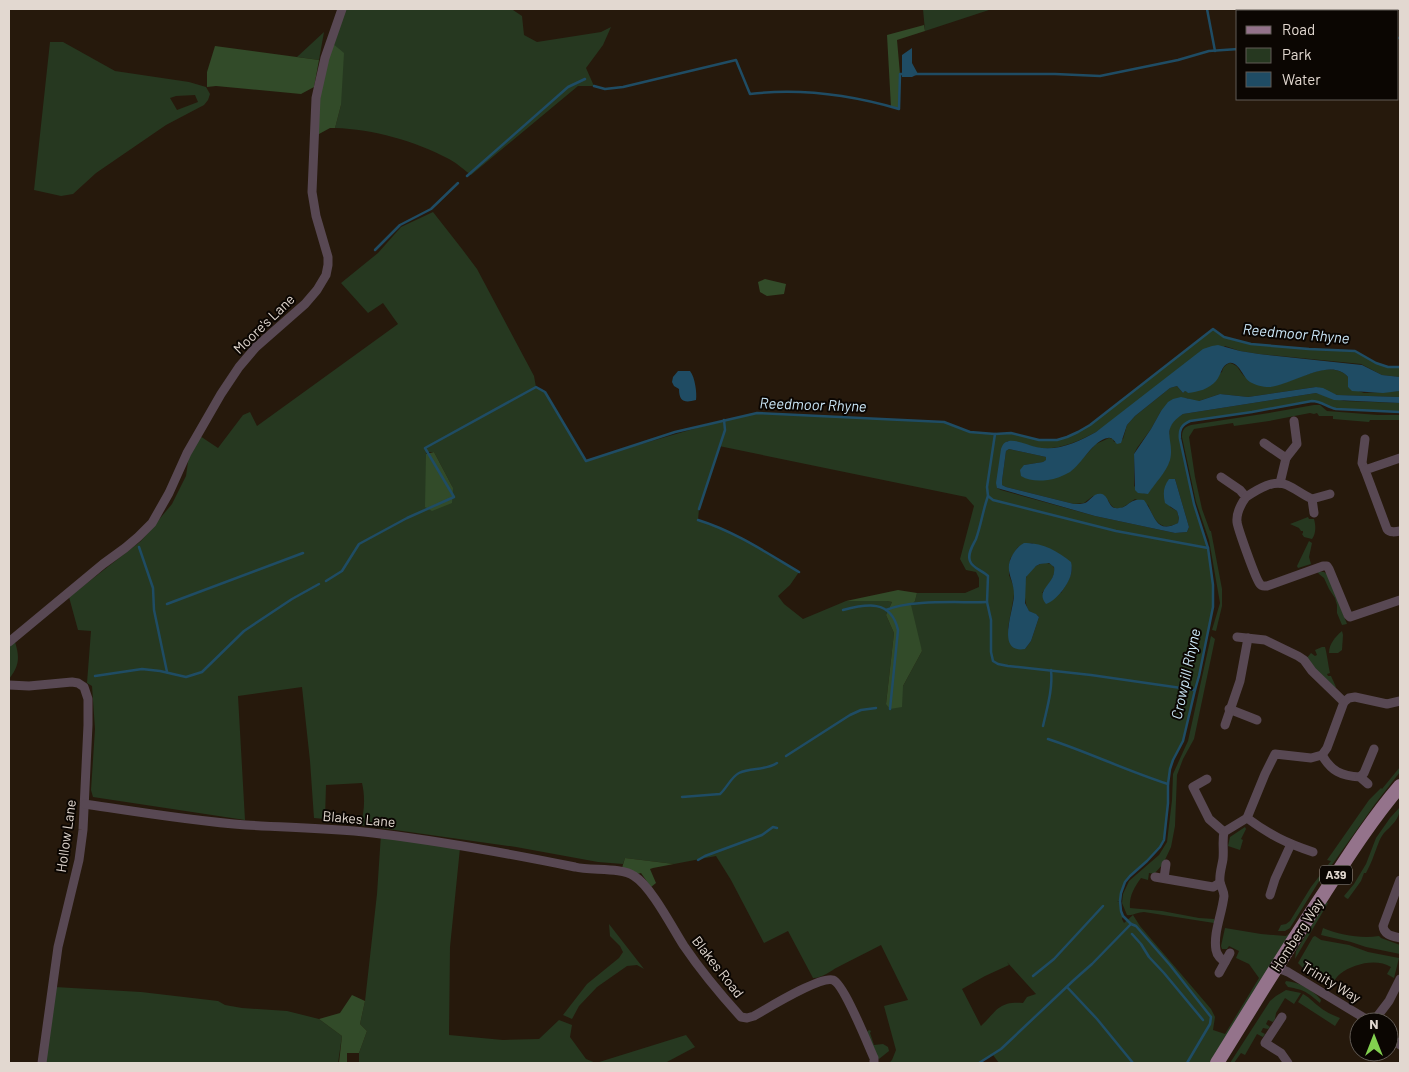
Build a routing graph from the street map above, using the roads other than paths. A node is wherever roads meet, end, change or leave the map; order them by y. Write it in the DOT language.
graph roads {
  1 [pos="342,9"];
  2 [pos="1294,421"];
  3 [pos="1365,440"];
  4 [pos="1264,443"];
  5 [pos="1286,458"];
  6 [pos="1400,458"];
  7 [pos="1365,470"];
  8 [pos="1221,477"];
  9 [pos="1280,483"];
  10 [pos="1330,494"];
  11 [pos="1246,497"];
  12 [pos="1312,499"];
  13 [pos="1314,512"];
  14 [pos="1400,531"];
  15 [pos="1400,600"];
  16 [pos="1237,637"];
  17 [pos="1248,638"];
  18 [pos="9,642"];
  19 [pos="9,685"];
  20 [pos="1344,702"];
  21 [pos="1400,702"];
  22 [pos="1229,709"];
  23 [pos="1257,720"];
  24 [pos="1224,725"];
  25 [pos="1374,749"];
  26 [pos="1322,755"];
  27 [pos="1360,777"];
  28 [pos="1206,779"];
  29 [pos="1368,784"];
  30 [pos="1400,786"];
  31 [pos="85,804"];
  32 [pos="1246,818"];
  33 [pos="1224,832"];
  34 [pos="1291,844"];
  35 [pos="1313,852"];
  36 [pos="1166,864"];
  37 [pos="630,874"];
  38 [pos="1265,875"];
  39 [pos="1275,879"];
  40 [pos="1400,880"];
  41 [pos="1220,882"];
  42 [pos="1270,895"];
  43 [pos="1400,938"];
  44 [pos="1230,953"];
  45 [pos="1225,962"];
  46 [pos="1276,967"];
  47 [pos="1219,974"];
  48 [pos="1400,979"];
  49 [pos="1355,1012"];
  50 [pos="1380,1012"];
  51 [pos="1282,1017"];
  52 [pos="42,1063"];
  53 [pos="874,1063"];
  54 [pos="1217,1063"];
  55 [pos="1288,1063"];
  1 -- 18 [label="street, Moore's Lane"];
  2 -- 5 [label="street"];
  3 -- 7 [label="street"];
  4 -- 5 [label="street"];
  5 -- 9 [label="street"];
  6 -- 7 [label="street"];
  7 -- 14 [label="street"];
  8 -- 11 [label="street"];
  9 -- 11 [label="street"];
  9 -- 12 [label="street"];
  10 -- 12 [label="street"];
  11 -- 15 [label="street"];
  12 -- 13 [label="street"];
  16 -- 17 [label="street"];
  17 -- 20 [label="street"];
  17 -- 22 [label="street"];
  19 -- 31 [label="street, Hollow Lane"];
  20 -- 21 [label="street"];
  20 -- 26 [label="street"];
  22 -- 23 [label="street"];
  22 -- 24 [label="street"];
  25 -- 27 [label="street"];
  26 -- 27 [label="street"];
  26 -- 32 [label="street"];
  27 -- 29 [label="street"];
  28 -- 33 [label="street"];
  30 -- 46 [label="main road, Homberg Way / A39"];
  31 -- 37 [label="street, Blakes Lane"];
  31 -- 52 [label="street, Hollow Lane"];
  32 -- 33 [label="street"];
  32 -- 34 [label="street"];
  33 -- 41 [label="street"];
  34 -- 35 [label="street"];
  34 -- 39 [label="street"];
  36 -- 41 [label="street"];
  37 -- 53 [label="street, Blakes Road"];
  38 -- 39 [label="street"];
  39 -- 42 [label="street"];
  40 -- 43 [label="street"];
  41 -- 45 [label="street"];
  44 -- 45 [label="street"];
  45 -- 47 [label="street"];
  46 -- 49 [label="street, Trinity Way"];
  46 -- 54 [label="main road, Homberg Way / A39"];
  48 -- 50 [label="street"];
  51 -- 55 [label="street"];
}
